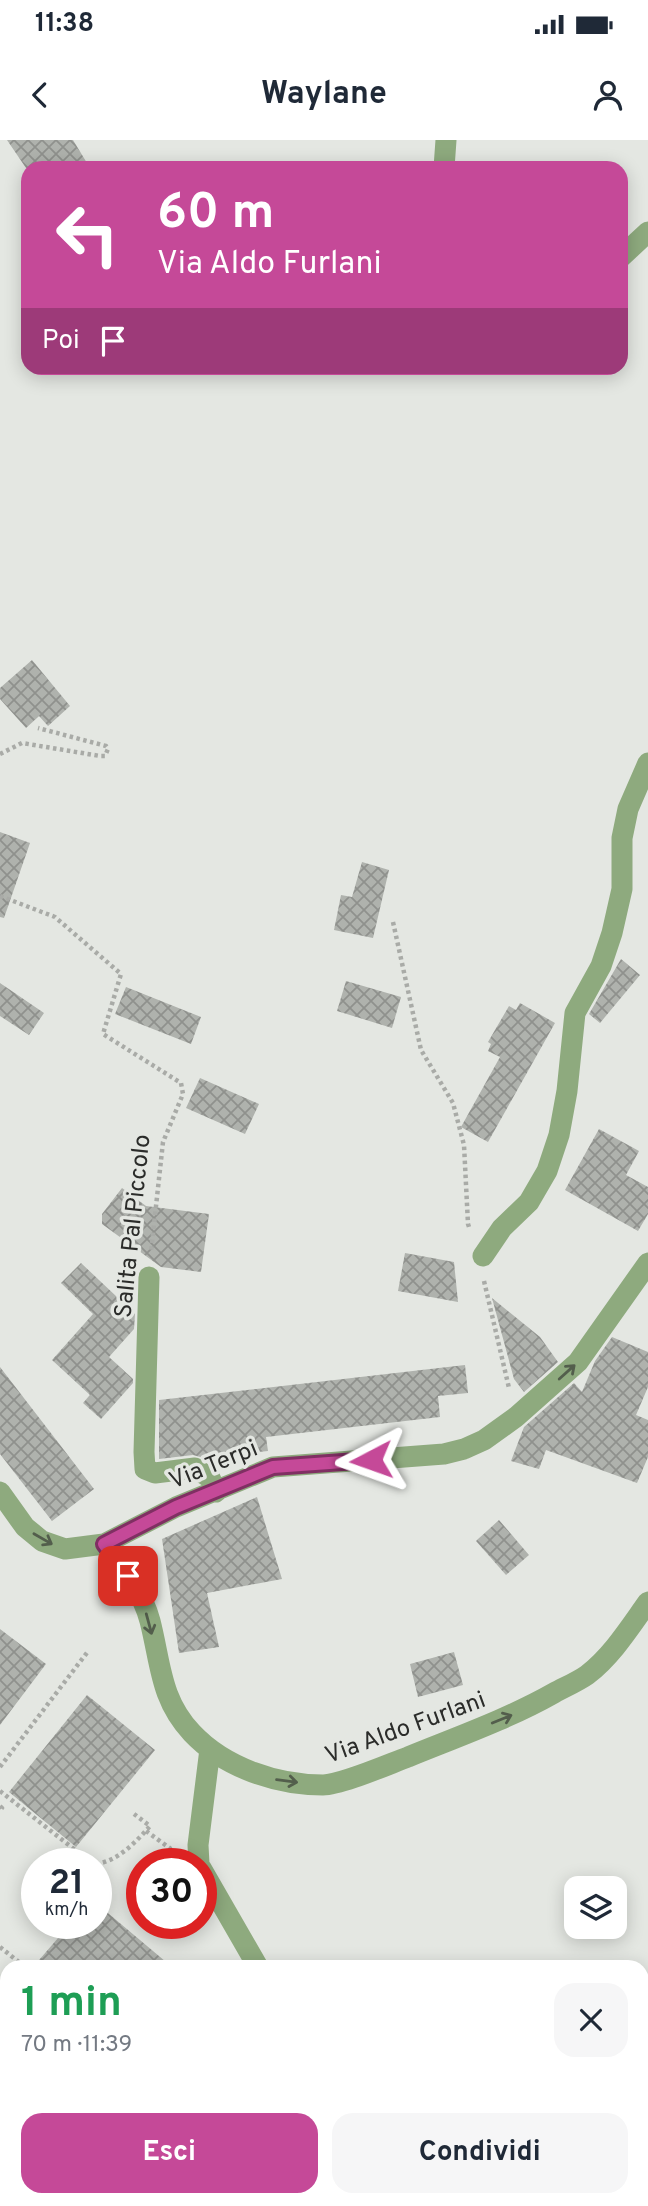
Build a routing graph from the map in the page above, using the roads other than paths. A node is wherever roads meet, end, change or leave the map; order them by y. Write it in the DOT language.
graph roads {
  1 [pos="446,140"];
  2 [pos="444,161"];
  3 [pos="648,232"];
  4 [pos="628,251"];
  5 [pos="648,763"];
  6 [pos="483,1256"];
  7 [pos="648,1263"];
  8 [pos="149,1277"];
  9 [pos="0,1492"];
  10 [pos="216,1492"];
  11 [pos="104,1544"];
  12 [pos="648,1602"];
  13 [pos="210,1749"];
  14 [pos="198,1848"];
  15 [pos="217,1896"];
  16 [pos="254,1960"];
  1 -- 2 [label="street"];
  3 -- 4 [label="street"];
  5 -- 6 [label="street"];
  10 -- 7 [label="street, Via Terpi, one-way"];
  8 -- 10 [label="street, Salita Pal Piccolo"];
  9 -- 11 [label="street, Via Terpi, one-way"];
  10 -- 11 [label="street, Via Terpi"];
  11 -- 13 [label="street, Via Aldo Furlani, one-way"];
  13 -- 12 [label="street, Via Aldo Furlani, one-way"];
  13 -- 14 [label="street"];
  15 -- 16 [label="street"];
}
